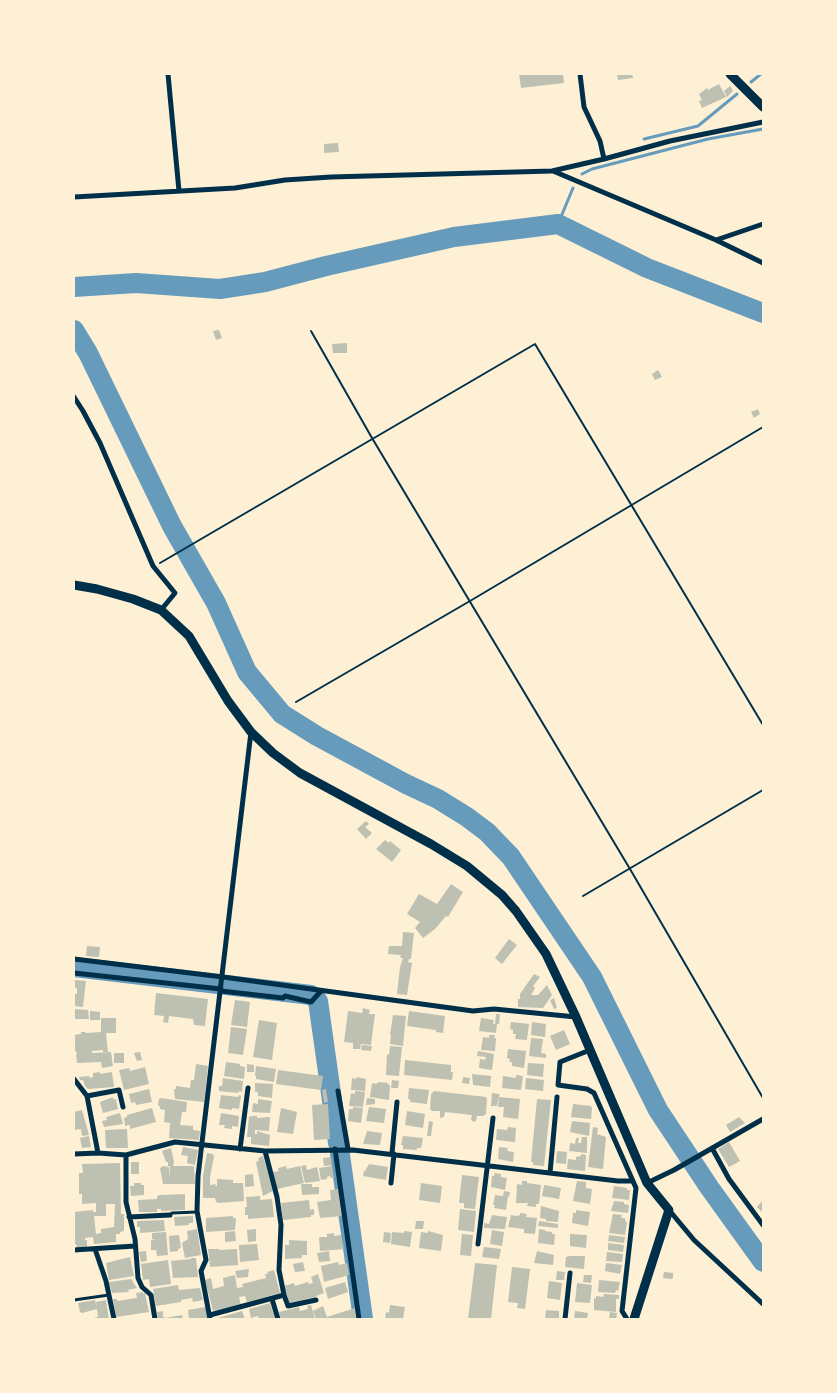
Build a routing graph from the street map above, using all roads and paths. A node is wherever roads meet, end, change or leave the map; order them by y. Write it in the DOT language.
graph roads {
  1 [pos="168,74"];
  2 [pos="580,74"];
  3 [pos="730,74"];
  4 [pos="763,107"];
  5 [pos="763,122"];
  6 [pos="604,159"];
  7 [pos="552,171"];
  8 [pos="179,191"];
  9 [pos="74,197"];
  10 [pos="763,224"];
  11 [pos="716,240"];
  12 [pos="763,263"];
  13 [pos="311,331"];
  14 [pos="74,397"];
  15 [pos="763,427"];
  16 [pos="372,438"];
  17 [pos="632,505"];
  18 [pos="165,560"];
  19 [pos="74,585"];
  20 [pos="470,601"];
  21 [pos="161,610"];
  22 [pos="296,702"];
  23 [pos="763,725"];
  24 [pos="251,732"];
  25 [pos="763,790"];
  26 [pos="630,869"];
  27 [pos="583,896"];
  28 [pos="74,959"];
  29 [pos="74,972"];
  30 [pos="223,977"];
  31 [pos="221,989"];
  32 [pos="321,991"];
  33 [pos="576,1017"];
  34 [pos="590,1050"];
  35 [pos="74,1079"];
  36 [pos="248,1088"];
  37 [pos="338,1091"];
  38 [pos="87,1096"];
  39 [pos="557,1097"];
  40 [pos="763,1098"];
  41 [pos="397,1102"];
  42 [pos="123,1107"];
  43 [pos="493,1118"];
  44 [pos="763,1119"];
  45 [pos="202,1145"];
  46 [pos="712,1148"];
  47 [pos="240,1149"];
  48 [pos="335,1149"];
  49 [pos="348,1149"];
  50 [pos="265,1151"];
  51 [pos="98,1153"];
  52 [pos="74,1154"];
  53 [pos="393,1154"];
  54 [pos="126,1155"];
  55 [pos="488,1165"];
  56 [pos="550,1173"];
  57 [pos="632,1181"];
  58 [pos="391,1183"];
  59 [pos="647,1183"];
  60 [pos="669,1210"];
  61 [pos="198,1212"];
  62 [pos="170,1214"];
  63 [pos="129,1217"];
  64 [pos="763,1225"];
  65 [pos="478,1244"];
  66 [pos="135,1246"];
  67 [pos="95,1249"];
  68 [pos="74,1250"];
  69 [pos="570,1273"];
  70 [pos="109,1295"];
  71 [pos="284,1295"];
  72 [pos="272,1299"];
  73 [pos="74,1300"];
  74 [pos="316,1300"];
  75 [pos="763,1304"];
  76 [pos="210,1317"];
  77 [pos="114,1319"];
  78 [pos="155,1319"];
  79 [pos="278,1319"];
  80 [pos="359,1319"];
  81 [pos="565,1319"];
  82 [pos="627,1319"];
  83 [pos="634,1319"];
  1 -- 8 [label="street"];
  2 -- 6 [label="street"];
  3 -- 4 [label="street"];
  5 -- 6 [label="street"];
  6 -- 7 [label="street"];
  7 -- 8 [label="street"];
  7 -- 11 [label="street"];
  8 -- 9 [label="street"];
  10 -- 11 [label="street"];
  11 -- 12 [label="street"];
  13 -- 16 [label="path"];
  14 -- 21 [label="street"];
  15 -- 17 [label="path"];
  16 -- 17 [label="path"];
  16 -- 18 [label="path"];
  16 -- 20 [label="path"];
  17 -- 20 [label="path"];
  17 -- 23 [label="path"];
  19 -- 21 [label="street"];
  20 -- 22 [label="path"];
  20 -- 26 [label="path"];
  21 -- 24 [label="street"];
  24 -- 30 [label="street"];
  24 -- 33 [label="street"];
  25 -- 26 [label="path"];
  26 -- 27 [label="path"];
  26 -- 40 [label="path"];
  28 -- 30 [label="street"];
  29 -- 31 [label="street"];
  30 -- 31 [label="street"];
  30 -- 32 [label="street"];
  31 -- 32 [label="street"];
  31 -- 45 [label="street"];
  32 -- 33 [label="street"];
  33 -- 34 [label="street"];
  34 -- 57 [label="street"];
  34 -- 59 [label="street"];
  35 -- 38 [label="street"];
  36 -- 47 [label="street"];
  37 -- 49 [label="street"];
  38 -- 42 [label="street"];
  38 -- 51 [label="street"];
  39 -- 56 [label="street"];
  41 -- 53 [label="street"];
  43 -- 55 [label="street"];
  44 -- 46 [label="street"];
  45 -- 47 [label="street"];
  45 -- 54 [label="street"];
  45 -- 61 [label="street"];
  46 -- 59 [label="street"];
  46 -- 64 [label="street"];
  47 -- 50 [label="street"];
  48 -- 49 [label="street"];
  48 -- 50 [label="street"];
  48 -- 80 [label="street"];
  49 -- 53 [label="street"];
  50 -- 71 [label="street"];
  51 -- 52 [label="street"];
  51 -- 54 [label="street"];
  53 -- 55 [label="street"];
  53 -- 58 [label="street"];
  54 -- 63 [label="street"];
  55 -- 56 [label="street"];
  55 -- 65 [label="street"];
  56 -- 57 [label="street"];
  57 -- 82 [label="street"];
  59 -- 60 [label="street"];
  60 -- 75 [label="street"];
  60 -- 83 [label="street"];
  61 -- 62 [label="lane"];
  61 -- 76 [label="street"];
  62 -- 63 [label="street"];
  63 -- 66 [label="street"];
  66 -- 67 [label="street"];
  66 -- 78 [label="street"];
  67 -- 68 [label="street"];
  67 -- 70 [label="street"];
  69 -- 81 [label="street"];
  70 -- 73 [label="lane"];
  70 -- 77 [label="street"];
  71 -- 72 [label="street"];
  71 -- 74 [label="street"];
  72 -- 76 [label="street"];
  72 -- 79 [label="street"];
}
